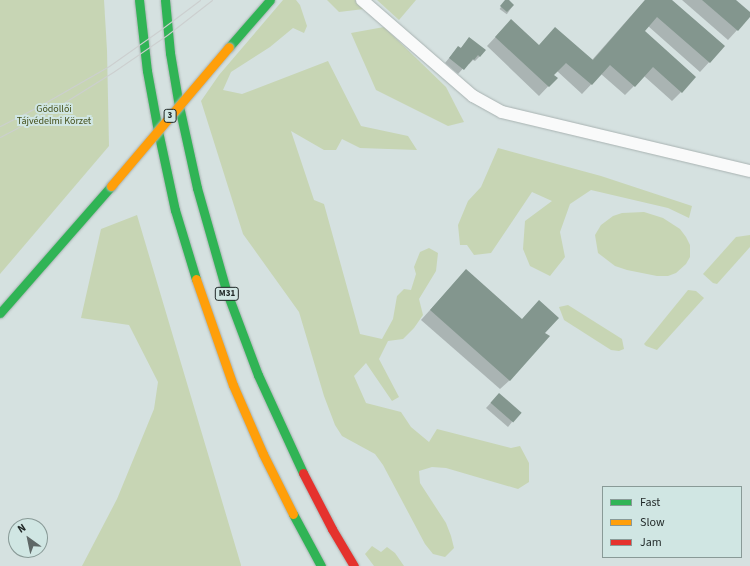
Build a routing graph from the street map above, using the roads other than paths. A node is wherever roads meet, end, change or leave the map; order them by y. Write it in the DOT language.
graph roads {
  1 [pos="139,0"];
  2 [pos="165,0"];
  3 [pos="270,0"];
  4 [pos="362,0"];
  5 [pos="750,171"];
  6 [pos="0,314"];
  7 [pos="321,566"];
  8 [pos="354,566"];
  1 -- 7 [label="main road, M31"];
  2 -- 8 [label="main road, M31"];
  3 -- 6 [label="main road, 3, bridge"];
  4 -- 5 [label="street"];
}
